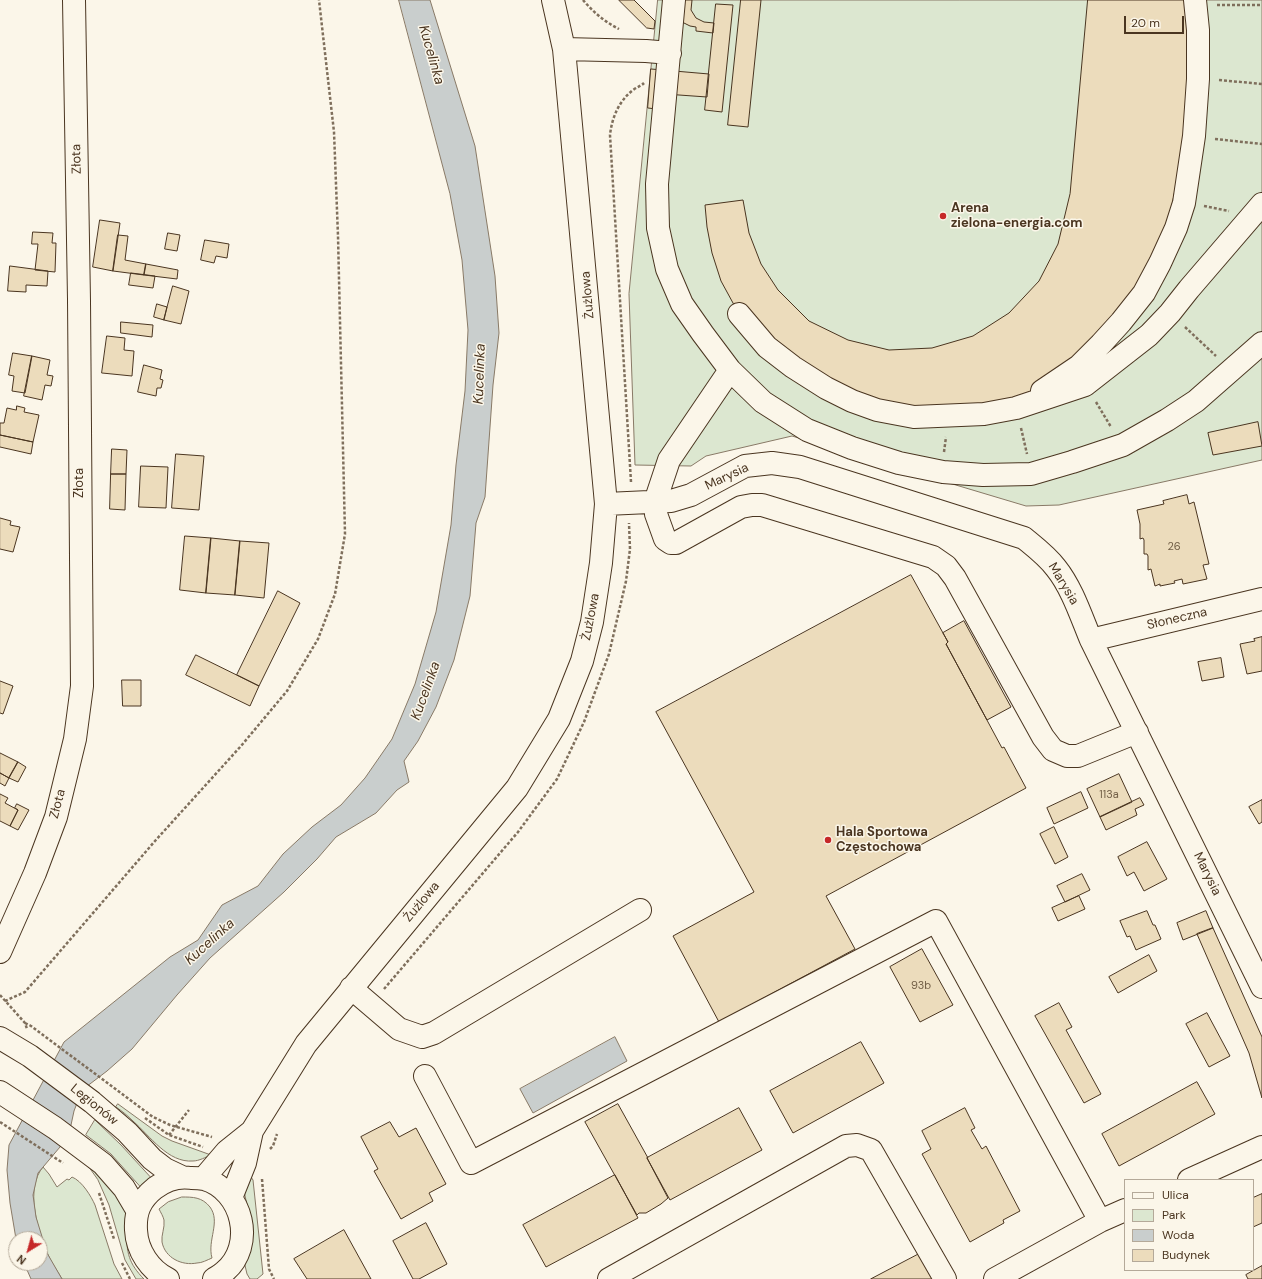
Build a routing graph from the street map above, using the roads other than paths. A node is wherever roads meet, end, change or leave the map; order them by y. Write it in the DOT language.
graph roads {
  1 [pos="74,0"];
  2 [pos="553,0"];
  3 [pos="674,0"];
  4 [pos="1196,2"];
  5 [pos="564,49"];
  6 [pos="670,53"];
  7 [pos="1258,209"];
  8 [pos="739,314"];
  9 [pos="1262,343"];
  10 [pos="730,370"];
  11 [pos="1016,408"];
  12 [pos="655,502"];
  13 [pos="606,504"];
  14 [pos="1262,599"];
  15 [pos="1091,640"];
  16 [pos="1137,732"];
  17 [pos="640,910"];
  18 [pos="0,952"];
  19 [pos="1262,987"];
  20 [pos="351,988"];
  21 [pos="0,1038"];
  22 [pos="426,1076"];
  23 [pos="3,1094"];
  24 [pos="252,1131"];
  25 [pos="1262,1147"];
  26 [pos="182,1177"];
  27 [pos="204,1179"];
  28 [pos="1191,1179"];
  29 [pos="231,1198"];
  30 [pos="137,1210"];
  31 [pos="1124,1210"];
  32 [pos="1100,1221"];
  33 [pos="237,1256"];
  34 [pos="168,1279"];
  35 [pos="214,1279"];
  36 [pos="240,1279"];
  37 [pos="609,1279"];
  38 [pos="945,1279"];
  39 [pos="995,1279"];
  1 -- 18 [label="street, Złota"];
  2 -- 5 [label="street, Żużlowa"];
  3 -- 6 [label="street"];
  4 -- 11 [label="street"];
  5 -- 6 [label="street"];
  5 -- 13 [label="street, Żużlowa"];
  6 -- 10 [label="street"];
  7 -- 11 [label="street"];
  8 -- 11 [label="street"];
  9 -- 10 [label="street"];
  10 -- 12 [label="street"];
  12 -- 13 [label="street, Marysia"];
  12 -- 15 [label="street, Marysia"];
  12 -- 16 [label="street"];
  13 -- 20 [label="street, Żużlowa"];
  14 -- 15 [label="street, Słoneczna"];
  15 -- 16 [label="street, Marysia"];
  16 -- 19 [label="street, Marysia"];
  17 -- 20 [label="street"];
  20 -- 24 [label="street, Żużlowa"];
  21 -- 26 [label="street, Legionów"];
  22 -- 32 [label="street"];
  23 -- 30 [label="street"];
  24 -- 27 [label="street, Żużlowa"];
  24 -- 29 [label="street, Żużlowa"];
  25 -- 28 [label="street"];
  26 -- 27 [label="street"];
  26 -- 30 [label="street"];
  27 -- 29 [label="street"];
  29 -- 33 [label="street"];
  30 -- 34 [label="street"];
  31 -- 32 [label="street"];
  32 -- 39 [label="street"];
  33 -- 35 [label="street"];
  33 -- 36 [label="street"];
  37 -- 38 [label="street"];
}
